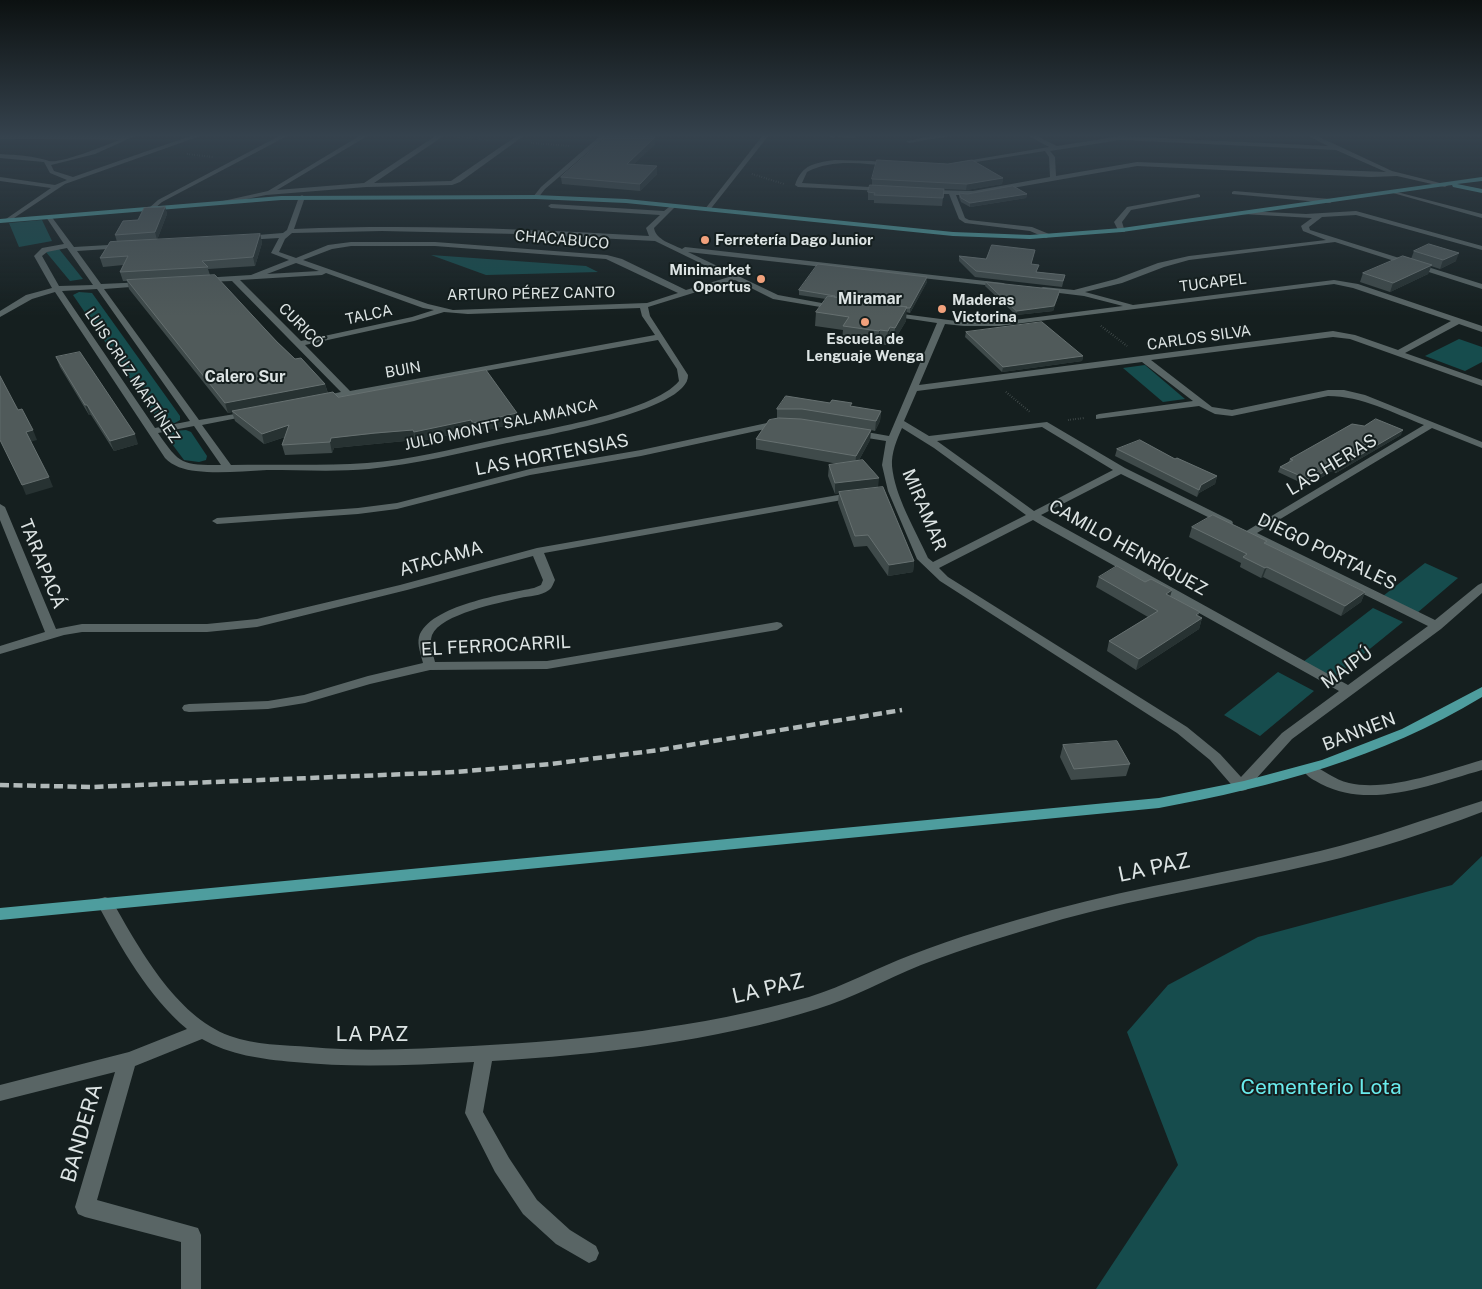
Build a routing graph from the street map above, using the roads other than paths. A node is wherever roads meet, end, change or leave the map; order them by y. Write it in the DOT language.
graph roads {
  1 [pos="43,195"];
  2 [pos="171,195"];
  3 [pos="254,195"];
  4 [pos="718,195"];
  5 [pos="953,195"];
  6 [pos="1260,195"];
  7 [pos="1372,195"];
  8 [pos="1406,195"];
  9 [pos="1198,196"];
  10 [pos="302,197"];
  11 [pos="536,197"];
  12 [pos="1330,201"];
  13 [pos="217,202"];
  14 [pos="551,206"];
  15 [pos="673,206"];
  16 [pos="152,208"];
  17 [pos="707,210"];
  18 [pos="665,213"];
  19 [pos="1245,213"];
  20 [pos="1320,215"];
  21 [pos="1482,216"];
  22 [pos="49,217"];
  23 [pos="4,221"];
  24 [pos="1122,230"];
  25 [pos="288,233"];
  26 [pos="1046,236"];
  27 [pos="237,238"];
  28 [pos="656,239"];
  29 [pos="1332,241"];
  30 [pos="130,246"];
  31 [pos="70,247"];
  32 [pos="675,248"];
  33 [pos="1482,248"];
  34 [pos="295,261"];
  35 [pos="329,273"];
  36 [pos="252,277"];
  37 [pos="234,278"];
  38 [pos="734,278"];
  39 [pos="192,281"];
  40 [pos="155,283"];
  41 [pos="1014,286"];
  42 [pos="99,287"];
  43 [pos="1482,287"];
  44 [pos="57,288"];
  45 [pos="1034,288"];
  46 [pos="1073,292"];
  47 [pos="686,294"];
  48 [pos="644,306"];
  49 [pos="1136,307"];
  50 [pos="851,309"];
  51 [pos="444,310"];
  52 [pos="878,313"];
  53 [pos="0,315"];
  54 [pos="942,321"];
  55 [pos="1458,321"];
  56 [pos="1482,329"];
  57 [pos="660,337"];
  58 [pos="300,344"];
  59 [pos="1399,353"];
  60 [pos="1145,360"];
  61 [pos="1482,383"];
  62 [pos="913,389"];
  63 [pos="348,394"];
  64 [pos="310,402"];
  65 [pos="1201,404"];
  66 [pos="262,410"];
  67 [pos="1099,416"];
  68 [pos="196,422"];
  69 [pos="899,422"];
  70 [pos="793,423"];
  71 [pos="1431,425"];
  72 [pos="152,431"];
  73 [pos="847,432"];
  74 [pos="892,439"];
  75 [pos="929,439"];
  76 [pos="1482,445"];
  77 [pos="229,469"];
  78 [pos="1121,470"];
  79 [pos="866,494"];
  80 [pos="0,507"];
  81 [pos="1032,515"];
  82 [pos="218,521"];
  83 [pos="1250,533"];
  84 [pos="537,551"];
  85 [pos="931,568"];
  86 [pos="1482,587"];
  87 [pos="777,626"];
  88 [pos="1437,626"];
  89 [pos="52,635"];
  90 [pos="0,650"];
  91 [pos="430,666"];
  92 [pos="1349,691"];
  93 [pos="1482,691"];
  94 [pos="189,708"];
  95 [pos="1482,765"];
  96 [pos="1310,770"];
  97 [pos="1241,786"];
  98 [pos="1482,806"];
  99 [pos="105,904"];
  100 [pos="0,914"];
  101 [pos="202,1030"];
  102 [pos="484,1054"];
  103 [pos="128,1060"];
  104 [pos="0,1093"];
  105 [pos="589,1254"];
  106 [pos="191,1289"];
  1 -- 23 [label="street"];
  2 -- 16 [label="street"];
  3 -- 13 [label="street"];
  4 -- 17 [label="street"];
  5 -- 26 [label="street"];
  6 -- 12 [label="street"];
  7 -- 12 [label="main road"];
  8 -- 21 [label="street"];
  9 -- 24 [label="street"];
  10 -- 11 [label="main road"];
  10 -- 13 [label="main road"];
  10 -- 25 [label="street, ARTURO PÉREZ CANTO"];
  11 -- 15 [label="main road"];
  12 -- 19 [label="main road"];
  13 -- 16 [label="main road"];
  14 -- 18 [label="street"];
  15 -- 17 [label="main road"];
  15 -- 18 [label="street"];
  16 -- 22 [label="main road"];
  17 -- 26 [label="main road"];
  18 -- 28 [label="street"];
  19 -- 20 [label="street"];
  19 -- 24 [label="main road"];
  20 -- 29 [label="street"];
  20 -- 33 [label="street"];
  22 -- 23 [label="main road"];
  22 -- 31 [label="street, LUIS CRUZ MARTÍNEZ"];
  24 -- 26 [label="main road"];
  25 -- 27 [label="street"];
  25 -- 28 [label="street"];
  25 -- 34 [label="street, ARTURO PÉREZ CANTO"];
  28 -- 32 [label="street"];
  29 -- 43 [label="street"];
  29 -- 46 [label="street"];
  30 -- 31 [label="street"];
  31 -- 42 [label="street, LUIS CRUZ MARTÍNEZ"];
  31 -- 44 [label="street, LUIS CRUZ MARTÍNEZ"];
  32 -- 38 [label="street"];
  32 -- 41 [label="street"];
  34 -- 35 [label="street, ARTURO PÉREZ CANTO"];
  34 -- 36 [label="street, CHACABUCO"];
  34 -- 47 [label="street, CHACABUCO"];
  35 -- 36 [label="street, ARTURO PÉREZ CANTO"];
  35 -- 51 [label="street, ARTURO PÉREZ CANTO"];
  36 -- 37 [label="street, ARTURO PÉREZ CANTO"];
  37 -- 39 [label="street, ARTURO PÉREZ CANTO"];
  37 -- 58 [label="street, CURICÓ"];
  38 -- 47 [label="street, ARTURO PÉREZ CANTO"];
  38 -- 50 [label="street"];
  40 -- 42 [label="street"];
  42 -- 44 [label="street"];
  42 -- 68 [label="street, LUIS CRUZ MARTÍNEZ"];
  44 -- 53 [label="street"];
  44 -- 72 [label="street, LUIS CRUZ MARTÍNEZ"];
  45 -- 46 [label="street"];
  46 -- 49 [label="street"];
  47 -- 48 [label="street, ARTURO PÉREZ CANTO"];
  48 -- 51 [label="street, ARTURO PÉREZ CANTO"];
  48 -- 57 [label="street, JULIO MONTT SALAMANCA"];
  49 -- 54 [label="street, TUCAPEL"];
  49 -- 55 [label="street, TUCAPEL"];
  51 -- 58 [label="street, TALCA"];
  52 -- 54 [label="street"];
  54 -- 62 [label="street, MIRAMAR"];
  55 -- 56 [label="street, TUCAPEL"];
  55 -- 59 [label="street"];
  57 -- 63 [label="street, BUIN"];
  57 -- 77 [label="street, JULIO MONTT SALAMANCA"];
  58 -- 63 [label="street, CURICÓ"];
  59 -- 60 [label="street, CARLOS SILVA"];
  59 -- 61 [label="street, CARLOS SILVA"];
  60 -- 62 [label="street, CARLOS SILVA"];
  60 -- 65 [label="street"];
  62 -- 69 [label="street, MIRAMAR"];
  63 -- 64 [label="street, BUIN"];
  65 -- 67 [label="street"];
  65 -- 71 [label="street"];
  66 -- 68 [label="street"];
  68 -- 72 [label="street"];
  68 -- 77 [label="street, LUIS CRUZ MARTÍNEZ"];
  69 -- 74 [label="street, MIRAMAR"];
  69 -- 75 [label="street, CAMILO HENRÍQUEZ"];
  70 -- 82 [label="street, LAS HORTENSIAS"];
  71 -- 76 [label="street"];
  71 -- 83 [label="street, LAS HERAS"];
  72 -- 77 [label="street, LUIS CRUZ MARTÍNEZ"];
  73 -- 74 [label="street"];
  74 -- 85 [label="street, MIRAMAR"];
  75 -- 78 [label="street, DIEGO PORTALES"];
  75 -- 81 [label="street, CAMILO HENRÍQUEZ"];
  78 -- 81 [label="street"];
  78 -- 83 [label="street, DIEGO PORTALES"];
  79 -- 84 [label="street, ATACAMA"];
  80 -- 89 [label="street, TARAPACÁ"];
  81 -- 85 [label="street"];
  81 -- 92 [label="street, CAMILO HENRÍQUEZ"];
  83 -- 88 [label="street, DIEGO PORTALES"];
  84 -- 89 [label="street, ATACAMA"];
  84 -- 91 [label="street"];
  85 -- 97 [label="street, MIRAMAR"];
  86 -- 88 [label="street, MAIPÚ"];
  87 -- 91 [label="street, EL FERROCARRIL"];
  88 -- 92 [label="street, MAIPÚ"];
  89 -- 90 [label="street, ATACAMA"];
  91 -- 94 [label="street, EL FERROCARRIL"];
  92 -- 97 [label="street, MAIPÚ"];
  93 -- 96 [label="main road, BANNEN"];
  95 -- 96 [label="street"];
  96 -- 97 [label="main road, BANNEN"];
  97 -- 99 [label="main road"];
  98 -- 102 [label="street, LA PAZ"];
  99 -- 100 [label="main road"];
  99 -- 101 [label="street, LA PAZ"];
  101 -- 102 [label="street, LA PAZ"];
  101 -- 103 [label="street"];
  102 -- 105 [label="street"];
  103 -- 104 [label="street"];
  103 -- 106 [label="street, BANDERA"];
}
